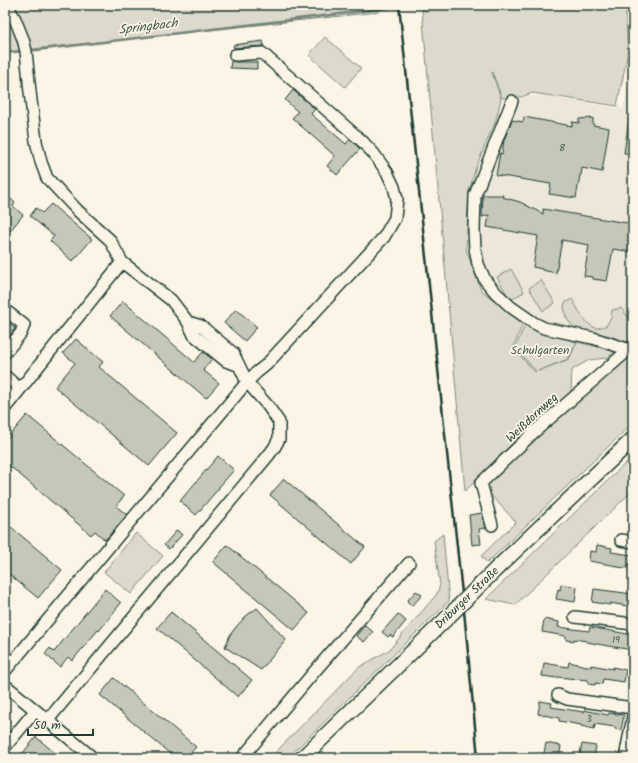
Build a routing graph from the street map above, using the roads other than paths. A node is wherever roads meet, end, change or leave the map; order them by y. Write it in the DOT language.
graph roads {
  1 [pos="7,5"];
  2 [pos="235,55"];
  3 [pos="512,101"];
  4 [pos="122,262"];
  5 [pos="5,310"];
  6 [pos="631,349"];
  7 [pos="5,353"];
  8 [pos="5,376"];
  9 [pos="247,382"];
  10 [pos="20,389"];
  11 [pos="5,408"];
  12 [pos="633,439"];
  13 [pos="492,524"];
  14 [pos="621,540"];
  15 [pos="633,542"];
  16 [pos="409,563"];
  17 [pos="574,617"];
  18 [pos="633,624"];
  19 [pos="5,671"];
  20 [pos="5,685"];
  21 [pos="558,695"];
  22 [pos="633,708"];
  23 [pos="35,711"];
  24 [pos="633,716"];
  25 [pos="47,721"];
  26 [pos="5,747"];
  27 [pos="93,758"];
  28 [pos="242,758"];
  29 [pos="302,758"];
  30 [pos="626,758"];
  1 -- 4 [label="street"];
  2 -- 9 [label="street"];
  3 -- 6 [label="street"];
  4 -- 9 [label="street"];
  4 -- 10 [label="street"];
  5 -- 7 [label="street"];
  6 -- 13 [label="street, Weißdornweg"];
  8 -- 10 [label="street"];
  9 -- 19 [label="street"];
  9 -- 25 [label="street"];
  10 -- 11 [label="street"];
  12 -- 29 [label="main road, Driburger Straße, bridge"];
  14 -- 15 [label="street"];
  16 -- 28 [label="street"];
  17 -- 18 [label="street"];
  20 -- 23 [label="street"];
  21 -- 22 [label="street"];
  23 -- 25 [label="street"];
  23 -- 26 [label="street"];
  24 -- 30 [label="street"];
  25 -- 27 [label="street"];
}
